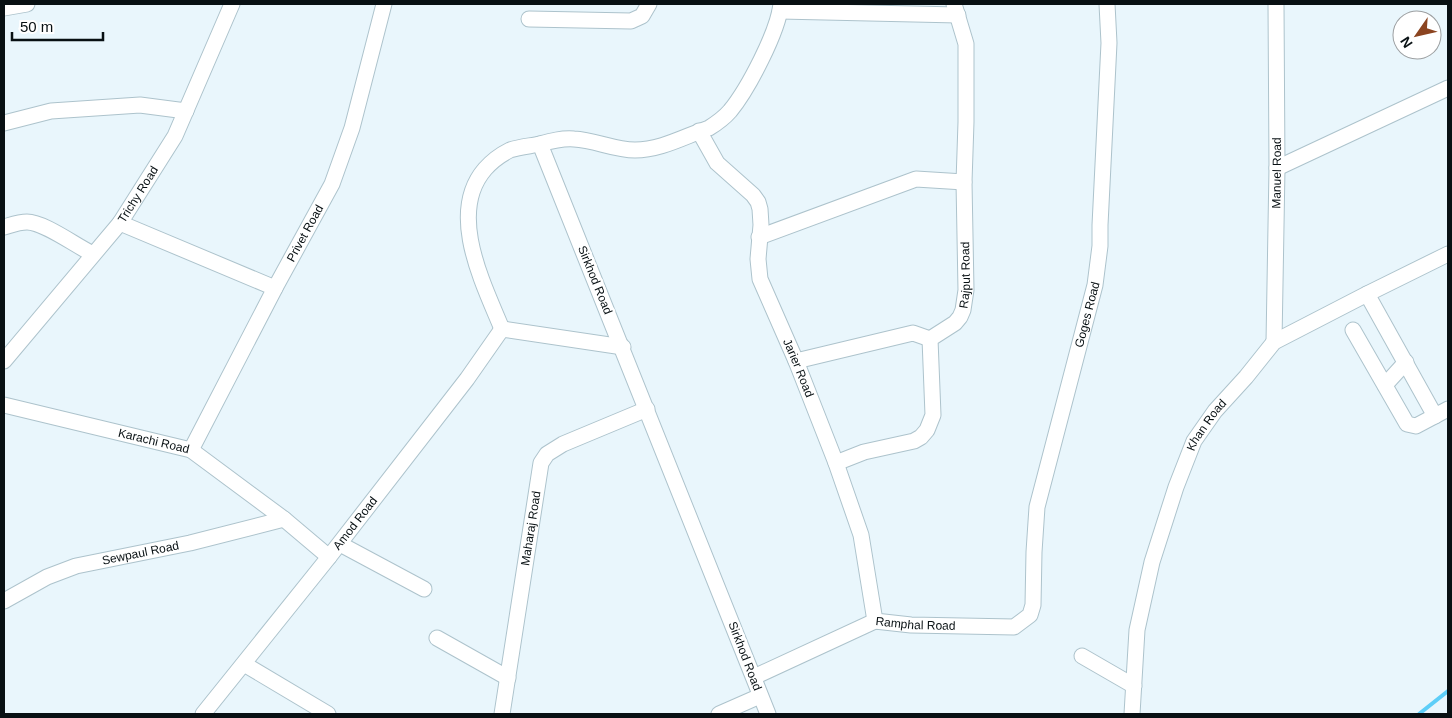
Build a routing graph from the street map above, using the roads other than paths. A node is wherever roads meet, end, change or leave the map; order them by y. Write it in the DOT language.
graph roads {
  1 [pos="27,4"];
  2 [pos="232,4"];
  3 [pos="384,4"];
  4 [pos="649,4"];
  5 [pos="1107,4"];
  6 [pos="1276,4"];
  7 [pos="4,8"];
  8 [pos="780,8"];
  9 [pos="956,10"];
  10 [pos="529,19"];
  11 [pos="1448,88"];
  12 [pos="186,111"];
  13 [pos="4,123"];
  14 [pos="699,131"];
  15 [pos="540,144"];
  16 [pos="1277,168"];
  17 [pos="964,182"];
  18 [pos="120,222"];
  19 [pos="4,227"];
  20 [pos="759,237"];
  21 [pos="93,254"];
  22 [pos="1448,254"];
  23 [pos="275,288"];
  24 [pos="1367,294"];
  25 [pos="502,329"];
  26 [pos="1353,330"];
  27 [pos="930,339"];
  28 [pos="1274,342"];
  29 [pos="623,347"];
  30 [pos="4,361"];
  31 [pos="796,361"];
  32 [pos="1406,362"];
  33 [pos="1385,385"];
  34 [pos="4,405"];
  35 [pos="647,409"];
  36 [pos="1442,412"];
  37 [pos="191,450"];
  38 [pos="836,463"];
  39 [pos="284,519"];
  40 [pos="340,544"];
  41 [pos="329,557"];
  42 [pos="424,590"];
  43 [pos="4,601"];
  44 [pos="1026,619"];
  45 [pos="876,621"];
  46 [pos="437,638"];
  47 [pos="1082,656"];
  48 [pos="244,664"];
  49 [pos="754,677"];
  50 [pos="508,678"];
  51 [pos="1134,686"];
  52 [pos="760,696"];
  53 [pos="203,714"];
  54 [pos="328,714"];
  55 [pos="502,714"];
  56 [pos="719,714"];
  57 [pos="768,714"];
  58 [pos="1132,714"];
  1 -- 7 [label="street"];
  2 -- 12 [label="street, Trichy Road"];
  3 -- 23 [label="street, Privet Road"];
  4 -- 10 [label="street"];
  5 -- 44 [label="street, Goges Road"];
  6 -- 16 [label="street, Manuel Road"];
  8 -- 9 [label="street"];
  8 -- 14 [label="street"];
  9 -- 17 [label="street, Rajput Road"];
  11 -- 16 [label="street"];
  12 -- 13 [label="street"];
  12 -- 18 [label="street, Trichy Road"];
  14 -- 15 [label="street"];
  14 -- 20 [label="street, Jarier Road"];
  15 -- 25 [label="street"];
  15 -- 29 [label="street, Sirkhod Road"];
  16 -- 28 [label="street, Manuel Road"];
  17 -- 20 [label="street"];
  17 -- 27 [label="street, Rajput Road"];
  18 -- 21 [label="street, Trichy Road"];
  18 -- 23 [label="street"];
  19 -- 21 [label="street"];
  20 -- 31 [label="street, Jarier Road"];
  21 -- 30 [label="street, Trichy Road"];
  22 -- 24 [label="street, Khan Road"];
  23 -- 37 [label="street, Privet Road"];
  24 -- 28 [label="street, Khan Road"];
  24 -- 32 [label="street"];
  25 -- 29 [label="street"];
  25 -- 40 [label="street, Amod Road"];
  26 -- 33 [label="street"];
  27 -- 31 [label="street"];
  27 -- 38 [label="street"];
  28 -- 51 [label="street, Khan Road"];
  29 -- 35 [label="street, Sirkhod Road"];
  31 -- 38 [label="street, Jarier Road"];
  32 -- 33 [label="street"];
  32 -- 36 [label="street"];
  33 -- 36 [label="street"];
  34 -- 37 [label="street, Karachi Road"];
  35 -- 49 [label="street, Sirkhod Road"];
  35 -- 50 [label="street, Maharaj Road"];
  37 -- 39 [label="street, Karachi Road"];
  38 -- 45 [label="street, Jarier Road"];
  39 -- 41 [label="street, Karachi Road"];
  39 -- 43 [label="street, Sewpaul Road"];
  40 -- 41 [label="street, Amod Road"];
  40 -- 42 [label="street"];
  41 -- 48 [label="street, Amod Road"];
  44 -- 45 [label="street, Ramphal Road"];
  45 -- 49 [label="street, Ramphal Road"];
  46 -- 50 [label="street"];
  47 -- 51 [label="street"];
  48 -- 53 [label="street, Amod Road"];
  48 -- 54 [label="street"];
  49 -- 52 [label="street, Sirkhod Road"];
  50 -- 55 [label="street, Maharaj Road"];
  51 -- 58 [label="street, Khan Road"];
  52 -- 56 [label="street"];
  52 -- 57 [label="street, Sirkhod Road"];
}
